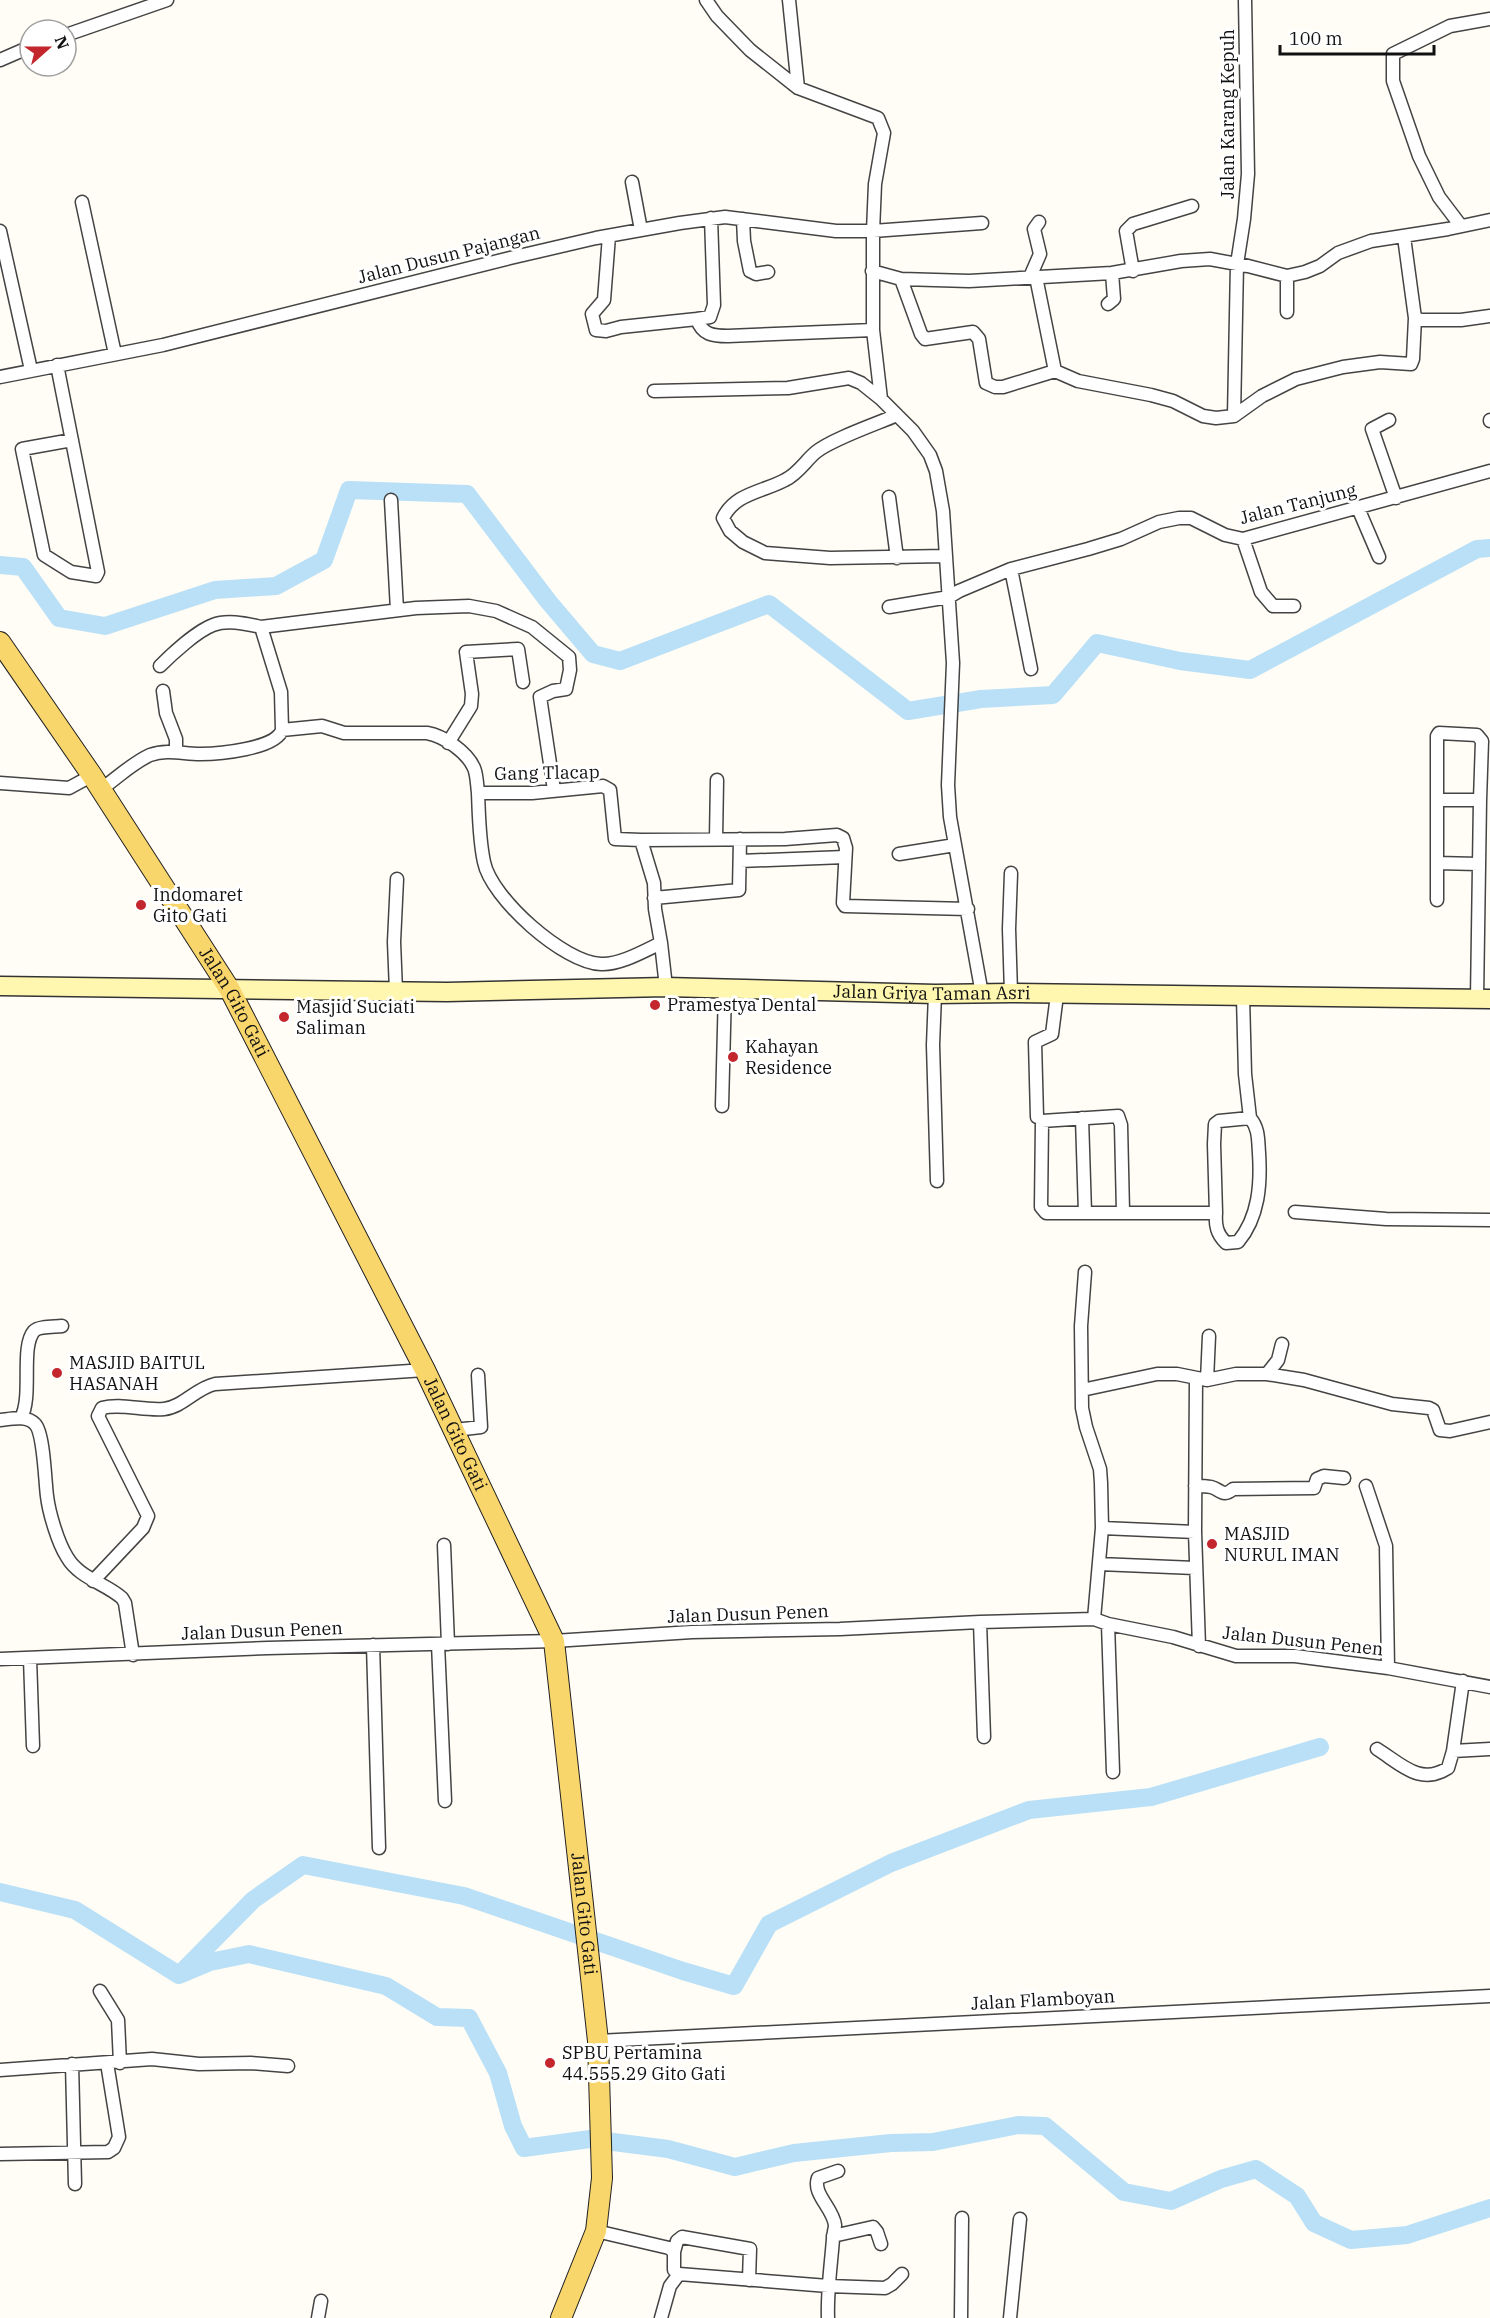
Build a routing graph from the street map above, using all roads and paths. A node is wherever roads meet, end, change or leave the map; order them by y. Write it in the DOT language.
graph roads {
  1 [pos="167,0"];
  2 [pos="706,0"];
  3 [pos="789,0"];
  4 [pos="1245,0"];
  5 [pos="1490,18"];
  6 [pos="78,31"];
  7 [pos="18,52"];
  8 [pos="0,60"];
  9 [pos="798,88"];
  10 [pos="632,182"];
  11 [pos="82,202"];
  12 [pos="1192,206"];
  13 [pos="711,218"];
  14 [pos="743,219"];
  15 [pos="1490,220"];
  16 [pos="1039,222"];
  17 [pos="982,223"];
  18 [pos="1461,226"];
  19 [pos="641,230"];
  20 [pos="0,231"];
  21 [pos="873,231"];
  22 [pos="609,236"];
  23 [pos="1404,237"];
  24 [pos="1237,264"];
  25 [pos="872,271"];
  26 [pos="1133,271"];
  27 [pos="768,272"];
  28 [pos="1112,273"];
  29 [pos="1287,276"];
  30 [pos="1033,277"];
  31 [pos="901,279"];
  32 [pos="1107,304"];
  33 [pos="1287,312"];
  34 [pos="1490,316"];
  35 [pos="1415,318"];
  36 [pos="697,319"];
  37 [pos="873,330"];
  38 [pos="115,354"];
  39 [pos="57,365"];
  40 [pos="31,370"];
  41 [pos="1055,370"];
  42 [pos="0,377"];
  43 [pos="654,391"];
  44 [pos="881,399"];
  45 [pos="897,415"];
  46 [pos="1234,416"];
  47 [pos="1389,420"];
  48 [pos="72,440"];
  49 [pos="1490,471"];
  50 [pos="889,497"];
  51 [pos="1396,498"];
  52 [pos="391,500"];
  53 [pos="1358,508"];
  54 [pos="1243,539"];
  55 [pos="946,556"];
  56 [pos="1379,556"];
  57 [pos="897,558"];
  58 [pos="1011,569"];
  59 [pos="949,597"];
  60 [pos="1294,606"];
  61 [pos="889,607"];
  62 [pos="397,610"];
  63 [pos="261,627"];
  64 [pos="0,642"];
  65 [pos="160,666"];
  66 [pos="1031,669"];
  67 [pos="523,682"];
  68 [pos="163,691"];
  69 [pos="282,730"];
  70 [pos="448,743"];
  71 [pos="176,751"];
  72 [pos="717,780"];
  73 [pos="0,783"];
  74 [pos="96,783"];
  75 [pos="554,790"];
  76 [pos="478,793"];
  77 [pos="1437,800"];
  78 [pos="1480,800"];
  79 [pos="716,839"];
  80 [pos="740,839"];
  81 [pos="641,840"];
  82 [pos="955,845"];
  83 [pos="899,854"];
  84 [pos="845,857"];
  85 [pos="740,861"];
  86 [pos="1437,863"];
  87 [pos="1478,864"];
  88 [pos="1011,873"];
  89 [pos="397,879"];
  90 [pos="654,898"];
  91 [pos="1437,900"];
  92 [pos="968,909"];
  93 [pos="662,943"];
  94 [pos="0,986"];
  95 [pos="666,987"];
  96 [pos="230,990"];
  97 [pos="725,990"];
  98 [pos="396,992"];
  99 [pos="1011,993"];
  100 [pos="935,994"];
  101 [pos="982,994"];
  102 [pos="1057,995"];
  103 [pos="1243,997"];
  104 [pos="1483,999"];
  105 [pos="722,1106"];
  106 [pos="1036,1117"];
  107 [pos="1082,1118"];
  108 [pos="1250,1118"];
  109 [pos="937,1181"];
  110 [pos="1123,1212"];
  111 [pos="1295,1212"];
  112 [pos="1085,1213"];
  113 [pos="1216,1213"];
  114 [pos="1490,1220"];
  115 [pos="1085,1272"];
  116 [pos="62,1326"];
  117 [pos="1209,1336"];
  118 [pos="1282,1344"];
  119 [pos="425,1370"];
  120 [pos="1267,1374"];
  121 [pos="478,1375"];
  122 [pos="1201,1379"];
  123 [pos="1082,1390"];
  124 [pos="21,1418"];
  125 [pos="0,1420"];
  126 [pos="1490,1422"];
  127 [pos="454,1430"];
  128 [pos="1344,1478"];
  129 [pos="1195,1486"];
  130 [pos="1366,1486"];
  131 [pos="1102,1528"];
  132 [pos="1195,1532"];
  133 [pos="444,1545"];
  134 [pos="1100,1564"];
  135 [pos="1195,1568"];
  136 [pos="93,1581"];
  137 [pos="1094,1619"];
  138 [pos="980,1622"];
  139 [pos="1108,1624"];
  140 [pos="554,1641"];
  141 [pos="443,1644"];
  142 [pos="373,1645"];
  143 [pos="1198,1646"];
  144 [pos="133,1654"];
  145 [pos="30,1658"];
  146 [pos="0,1659"];
  147 [pos="1388,1668"];
  148 [pos="1464,1681"];
  149 [pos="1490,1687"];
  150 [pos="984,1737"];
  151 [pos="33,1746"];
  152 [pos="1377,1749"];
  153 [pos="1490,1749"];
  154 [pos="1453,1751"];
  155 [pos="1113,1772"];
  156 [pos="445,1801"];
  157 [pos="379,1848"];
  158 [pos="100,1990"];
  159 [pos="1490,1996"];
  160 [pos="598,2041"];
  161 [pos="113,2063"];
  162 [pos="72,2064"];
  163 [pos="288,2066"];
  164 [pos="0,2070"];
  165 [pos="75,2152"];
  166 [pos="0,2154"];
  167 [pos="838,2171"];
  168 [pos="75,2184"];
  169 [pos="962,2218"];
  170 [pos="1020,2218"];
  171 [pos="596,2231"];
  172 [pos="833,2236"];
  173 [pos="882,2244"];
  174 [pos="674,2252"];
  175 [pos="679,2274"];
  176 [pos="902,2274"];
  177 [pos="749,2280"];
  178 [pos="828,2286"];
  179 [pos="321,2301"];
  180 [pos="318,2318"];
  181 [pos="561,2318"];
  182 [pos="661,2318"];
  183 [pos="831,2318"];
  184 [pos="961,2318"];
  185 [pos="1010,2318"];
  1 -- 6 [label="street"];
  2 -- 9 [label="street"];
  3 -- 9 [label="street"];
  4 -- 24 [label="street, Jalan Karang Kepuh"];
  5 -- 18 [label="street"];
  7 -- 8 [label="street"];
  9 -- 21 [label="street"];
  10 -- 19 [label="street"];
  11 -- 38 [label="street"];
  12 -- 26 [label="street"];
  13 -- 14 [label="street, Jalan Dusun Pajangan"];
  13 -- 19 [label="street, Jalan Dusun Pajangan"];
  13 -- 36 [label="street"];
  14 -- 21 [label="street, Jalan Dusun Pajangan"];
  14 -- 27 [label="street"];
  15 -- 18 [label="street"];
  16 -- 30 [label="street"];
  17 -- 21 [label="street, Jalan Dusun Pajangan"];
  18 -- 23 [label="street"];
  19 -- 22 [label="street, Jalan Dusun Pajangan"];
  20 -- 40 [label="street"];
  21 -- 25 [label="street"];
  22 -- 36 [label="street"];
  22 -- 38 [label="street, Jalan Dusun Pajangan"];
  23 -- 29 [label="street"];
  23 -- 35 [label="street"];
  24 -- 26 [label="street"];
  24 -- 29 [label="street"];
  24 -- 46 [label="street, Jalan Karang Kepuh"];
  25 -- 31 [label="street"];
  25 -- 37 [label="street"];
  26 -- 28 [label="street"];
  28 -- 30 [label="street"];
  28 -- 32 [label="street"];
  29 -- 33 [label="street"];
  30 -- 31 [label="street"];
  30 -- 41 [label="street"];
  31 -- 41 [label="street"];
  34 -- 35 [label="street"];
  35 -- 46 [label="street"];
  36 -- 37 [label="street"];
  37 -- 44 [label="street"];
  38 -- 39 [label="street, Jalan Dusun Pajangan"];
  39 -- 40 [label="street, Jalan Dusun Pajangan"];
  39 -- 48 [label="street"];
  40 -- 42 [label="street, Jalan Dusun Pajangan"];
  41 -- 46 [label="street"];
  43 -- 44 [label="street"];
  44 -- 45 [label="street"];
  45 -- 55 [label="street"];
  45 -- 57 [label="street"];
  47 -- 51 [label="street"];
  48 -- 48 [label="street"];
  49 -- 51 [label="street, Jalan Tanjung"];
  50 -- 57 [label="street"];
  51 -- 53 [label="street, Jalan Tanjung"];
  52 -- 62 [label="street"];
  53 -- 54 [label="street, Jalan Tanjung"];
  53 -- 56 [label="street"];
  54 -- 58 [label="street, Jalan Tanjung"];
  54 -- 60 [label="street"];
  55 -- 57 [label="street"];
  55 -- 59 [label="street"];
  58 -- 59 [label="street, Jalan Tanjung"];
  58 -- 66 [label="street"];
  59 -- 61 [label="street, Jalan Tanjung"];
  59 -- 82 [label="street"];
  62 -- 63 [label="street"];
  62 -- 75 [label="street"];
  63 -- 65 [label="street"];
  63 -- 69 [label="street"];
  64 -- 74 [label="main road, Jalan Gito Gati"];
  67 -- 70 [label="street"];
  68 -- 71 [label="street"];
  69 -- 70 [label="street, Gang Tlacap"];
  69 -- 71 [label="street, Gang Tlacap"];
  70 -- 76 [label="street, Gang Tlacap"];
  71 -- 74 [label="street, Gang Tlacap"];
  72 -- 79 [label="street"];
  73 -- 74 [label="street, Gang Tlacap"];
  74 -- 96 [label="main road, Jalan Gito Gati"];
  75 -- 76 [label="street, Gang Tlacap"];
  75 -- 81 [label="street, Gang Tlacap"];
  76 -- 93 [label="street"];
  77 -- 78 [label="street"];
  77 -- 78 [label="street"];
  77 -- 86 [label="street"];
  78 -- 87 [label="street"];
  79 -- 80 [label="street"];
  79 -- 81 [label="street"];
  80 -- 84 [label="street"];
  80 -- 85 [label="street"];
  81 -- 90 [label="street"];
  82 -- 83 [label="street"];
  82 -- 92 [label="street"];
  84 -- 85 [label="street"];
  84 -- 92 [label="street"];
  85 -- 90 [label="street"];
  86 -- 87 [label="street"];
  86 -- 91 [label="street"];
  87 -- 104 [label="street"];
  88 -- 99 [label="street"];
  89 -- 98 [label="street"];
  90 -- 93 [label="street"];
  92 -- 101 [label="street"];
  93 -- 95 [label="street"];
  94 -- 96 [label="street, Jalan Griya Taman Asri"];
  95 -- 97 [label="street, Jalan Griya Taman Asri"];
  95 -- 98 [label="street, Jalan Griya Taman Asri"];
  96 -- 98 [label="street, Jalan Griya Taman Asri"];
  96 -- 119 [label="main road, Jalan Gito Gati"];
  97 -- 100 [label="street, Jalan Griya Taman Asri"];
  97 -- 105 [label="street"];
  99 -- 101 [label="street, Jalan Griya Taman Asri"];
  99 -- 102 [label="street, Jalan Griya Taman Asri"];
  100 -- 101 [label="street, Jalan Griya Taman Asri"];
  100 -- 109 [label="street"];
  102 -- 103 [label="street, Jalan Griya Taman Asri"];
  102 -- 106 [label="street"];
  103 -- 104 [label="street, Jalan Griya Taman Asri"];
  103 -- 108 [label="street"];
  107 -- 110 [label="street"];
  107 -- 112 [label="street"];
  107 -- 112 [label="street"];
  108 -- 113 [label="street"];
  108 -- 113 [label="street"];
  110 -- 112 [label="street"];
  110 -- 113 [label="street"];
  111 -- 114 [label="street"];
  115 -- 123 [label="street"];
  116 -- 124 [label="street"];
  117 -- 122 [label="street"];
  118 -- 120 [label="street"];
  119 -- 127 [label="main road, Jalan Gito Gati"];
  119 -- 136 [label="street"];
  120 -- 122 [label="street"];
  120 -- 126 [label="street"];
  121 -- 127 [label="street"];
  122 -- 123 [label="street"];
  122 -- 129 [label="street"];
  123 -- 131 [label="street"];
  124 -- 125 [label="street"];
  124 -- 136 [label="street"];
  127 -- 140 [label="main road, Jalan Gito Gati"];
  128 -- 129 [label="street"];
  129 -- 132 [label="street"];
  130 -- 147 [label="street"];
  131 -- 132 [label="street"];
  131 -- 134 [label="street"];
  132 -- 135 [label="street"];
  133 -- 141 [label="street"];
  134 -- 135 [label="street"];
  134 -- 137 [label="street"];
  135 -- 143 [label="street"];
  136 -- 144 [label="street"];
  137 -- 138 [label="street, Jalan Dusun Penen"];
  137 -- 139 [label="street, Jalan Dusun Penen"];
  138 -- 140 [label="street, Jalan Dusun Penen"];
  138 -- 150 [label="street"];
  139 -- 143 [label="street, Jalan Dusun Penen"];
  139 -- 155 [label="street"];
  140 -- 141 [label="street, Jalan Dusun Penen"];
  140 -- 160 [label="main road, Jalan Gito Gati"];
  141 -- 142 [label="street, Jalan Dusun Penen"];
  141 -- 156 [label="street"];
  142 -- 144 [label="street, Jalan Dusun Penen"];
  142 -- 157 [label="street"];
  143 -- 147 [label="street, Jalan Dusun Penen"];
  144 -- 145 [label="street, Jalan Dusun Penen"];
  145 -- 146 [label="street, Jalan Dusun Penen"];
  145 -- 151 [label="street"];
  147 -- 148 [label="street, Jalan Dusun Penen"];
  148 -- 149 [label="street, Jalan Dusun Penen"];
  148 -- 154 [label="street"];
  152 -- 154 [label="street"];
  153 -- 154 [label="street"];
  158 -- 161 [label="street"];
  159 -- 160 [label="street, Jalan Flamboyan"];
  160 -- 171 [label="main road, Jalan Gito Gati"];
  161 -- 162 [label="street"];
  161 -- 163 [label="street"];
  161 -- 165 [label="street"];
  162 -- 164 [label="street"];
  162 -- 165 [label="street"];
  165 -- 166 [label="street"];
  165 -- 168 [label="street"];
  167 -- 172 [label="street"];
  169 -- 184 [label="street"];
  170 -- 185 [label="street"];
  171 -- 174 [label="street"];
  171 -- 181 [label="main road, Jalan Gito Gati"];
  172 -- 173 [label="street"];
  172 -- 178 [label="street"];
  174 -- 175 [label="street"];
  174 -- 177 [label="street"];
  175 -- 177 [label="street"];
  175 -- 182 [label="street"];
  176 -- 178 [label="street"];
  177 -- 178 [label="street"];
  178 -- 183 [label="street"];
  179 -- 180 [label="street"];
}
